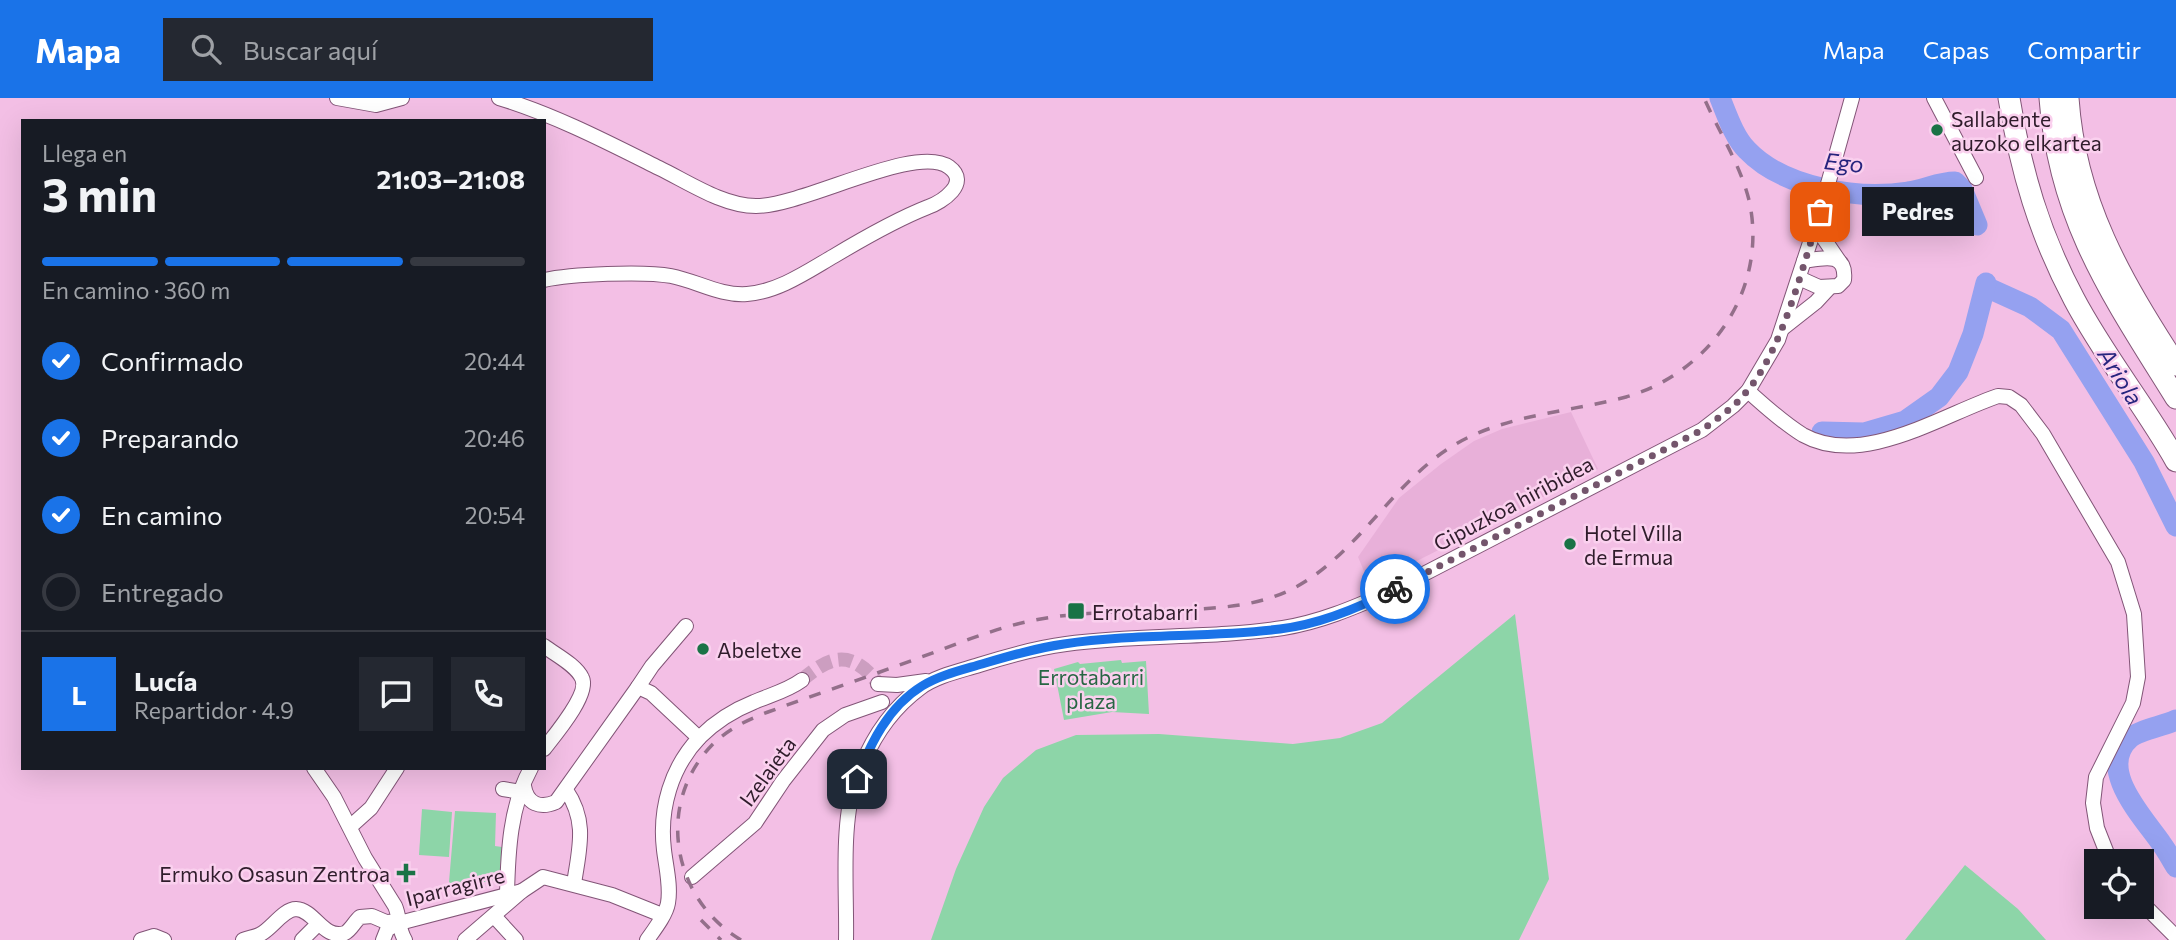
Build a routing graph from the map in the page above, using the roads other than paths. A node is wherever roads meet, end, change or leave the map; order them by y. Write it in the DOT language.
graph roads {
  1 [pos="337,98"];
  2 [pos="402,98"];
  3 [pos="499,98"];
  4 [pos="1852,98"];
  5 [pos="1934,98"];
  6 [pos="2009,98"];
  7 [pos="2050,98"];
  8 [pos="2068,98"];
  9 [pos="1976,178"];
  10 [pos="1817,221"];
  11 [pos="2087,225"];
  12 [pos="1804,261"];
  13 [pos="1839,261"];
  14 [pos="1799,278"];
  15 [pos="546,280"];
  16 [pos="2114,281"];
  17 [pos="1829,288"];
  18 [pos="1782,329"];
  19 [pos="2176,365"];
  20 [pos="1748,391"];
  21 [pos="2176,398"];
  22 [pos="2176,461"];
  23 [pos="686,626"];
  24 [pos="546,647"];
  25 [pos="942,677"];
  26 [pos="802,680"];
  27 [pos="880,683"];
  28 [pos="638,687"];
  29 [pos="882,702"];
  30 [pos="881,726"];
  31 [pos="699,738"];
  32 [pos="546,747"];
  33 [pos="315,770"];
  34 [pos="396,770"];
  35 [pos="530,770"];
  36 [pos="503,789"];
  37 [pos="523,789"];
  38 [pos="566,790"];
  39 [pos="351,827"];
  40 [pos="2105,849"];
  41 [pos="692,877"];
  42 [pos="575,884"];
  43 [pos="509,896"];
  44 [pos="662,915"];
  45 [pos="494,916"];
  46 [pos="2154,916"];
  47 [pos="399,922"];
  48 [pos="316,931"];
  49 [pos="2176,937"];
  50 [pos="344,938"];
  51 [pos="141,940"];
  52 [pos="164,940"];
  53 [pos="243,940"];
  54 [pos="302,940"];
  55 [pos="383,940"];
  56 [pos="405,940"];
  57 [pos="465,940"];
  58 [pos="516,940"];
  59 [pos="647,940"];
  60 [pos="846,940"];
  1 -- 2 [label="street"];
  3 -- 15 [label="street"];
  4 -- 10 [label="street, Gipuzkoa hiribidea"];
  5 -- 9 [label="street"];
  6 -- 22 [label="highway"];
  7 -- 11 [label="highway"];
  8 -- 11 [label="highway"];
  10 -- 12 [label="street, Gipuzkoa hiribidea"];
  10 -- 13 [label="street"];
  11 -- 16 [label="highway"];
  12 -- 13 [label="street"];
  12 -- 14 [label="street, Gipuzkoa hiribidea"];
  13 -- 17 [label="street"];
  14 -- 17 [label="street"];
  14 -- 18 [label="street, Gipuzkoa hiribidea"];
  16 -- 19 [label="highway"];
  16 -- 21 [label="highway"];
  17 -- 18 [label="street"];
  18 -- 20 [label="street, Gipuzkoa hiribidea"];
  20 -- 25 [label="street, Gipuzkoa hiribidea"];
  20 -- 40 [label="street"];
  23 -- 28 [label="street"];
  24 -- 32 [label="street"];
  25 -- 27 [label="street"];
  25 -- 30 [label="street, Gipuzkoa hiribidea"];
  26 -- 31 [label="street"];
  27 -- 29 [label="street"];
  27 -- 30 [label="street"];
  28 -- 31 [label="street"];
  28 -- 38 [label="street"];
  29 -- 30 [label="street"];
  29 -- 41 [label="street, Izelaieta"];
  30 -- 60 [label="street, Gipuzkoa hiribidea"];
  31 -- 44 [label="street"];
  33 -- 39 [label="street"];
  34 -- 39 [label="street"];
  35 -- 37 [label="street"];
  36 -- 37 [label="street"];
  37 -- 38 [label="street"];
  37 -- 43 [label="street"];
  38 -- 42 [label="street"];
  39 -- 47 [label="street"];
  42 -- 43 [label="street"];
  42 -- 44 [label="street"];
  43 -- 45 [label="street"];
  43 -- 47 [label="street, Iparragirre"];
  44 -- 59 [label="street"];
  45 -- 57 [label="street"];
  45 -- 58 [label="street"];
  46 -- 49 [label="street"];
  47 -- 50 [label="street"];
  47 -- 55 [label="street"];
  47 -- 56 [label="street"];
  48 -- 50 [label="street"];
  48 -- 53 [label="street"];
  48 -- 54 [label="street"];
  51 -- 52 [label="street"];
}
